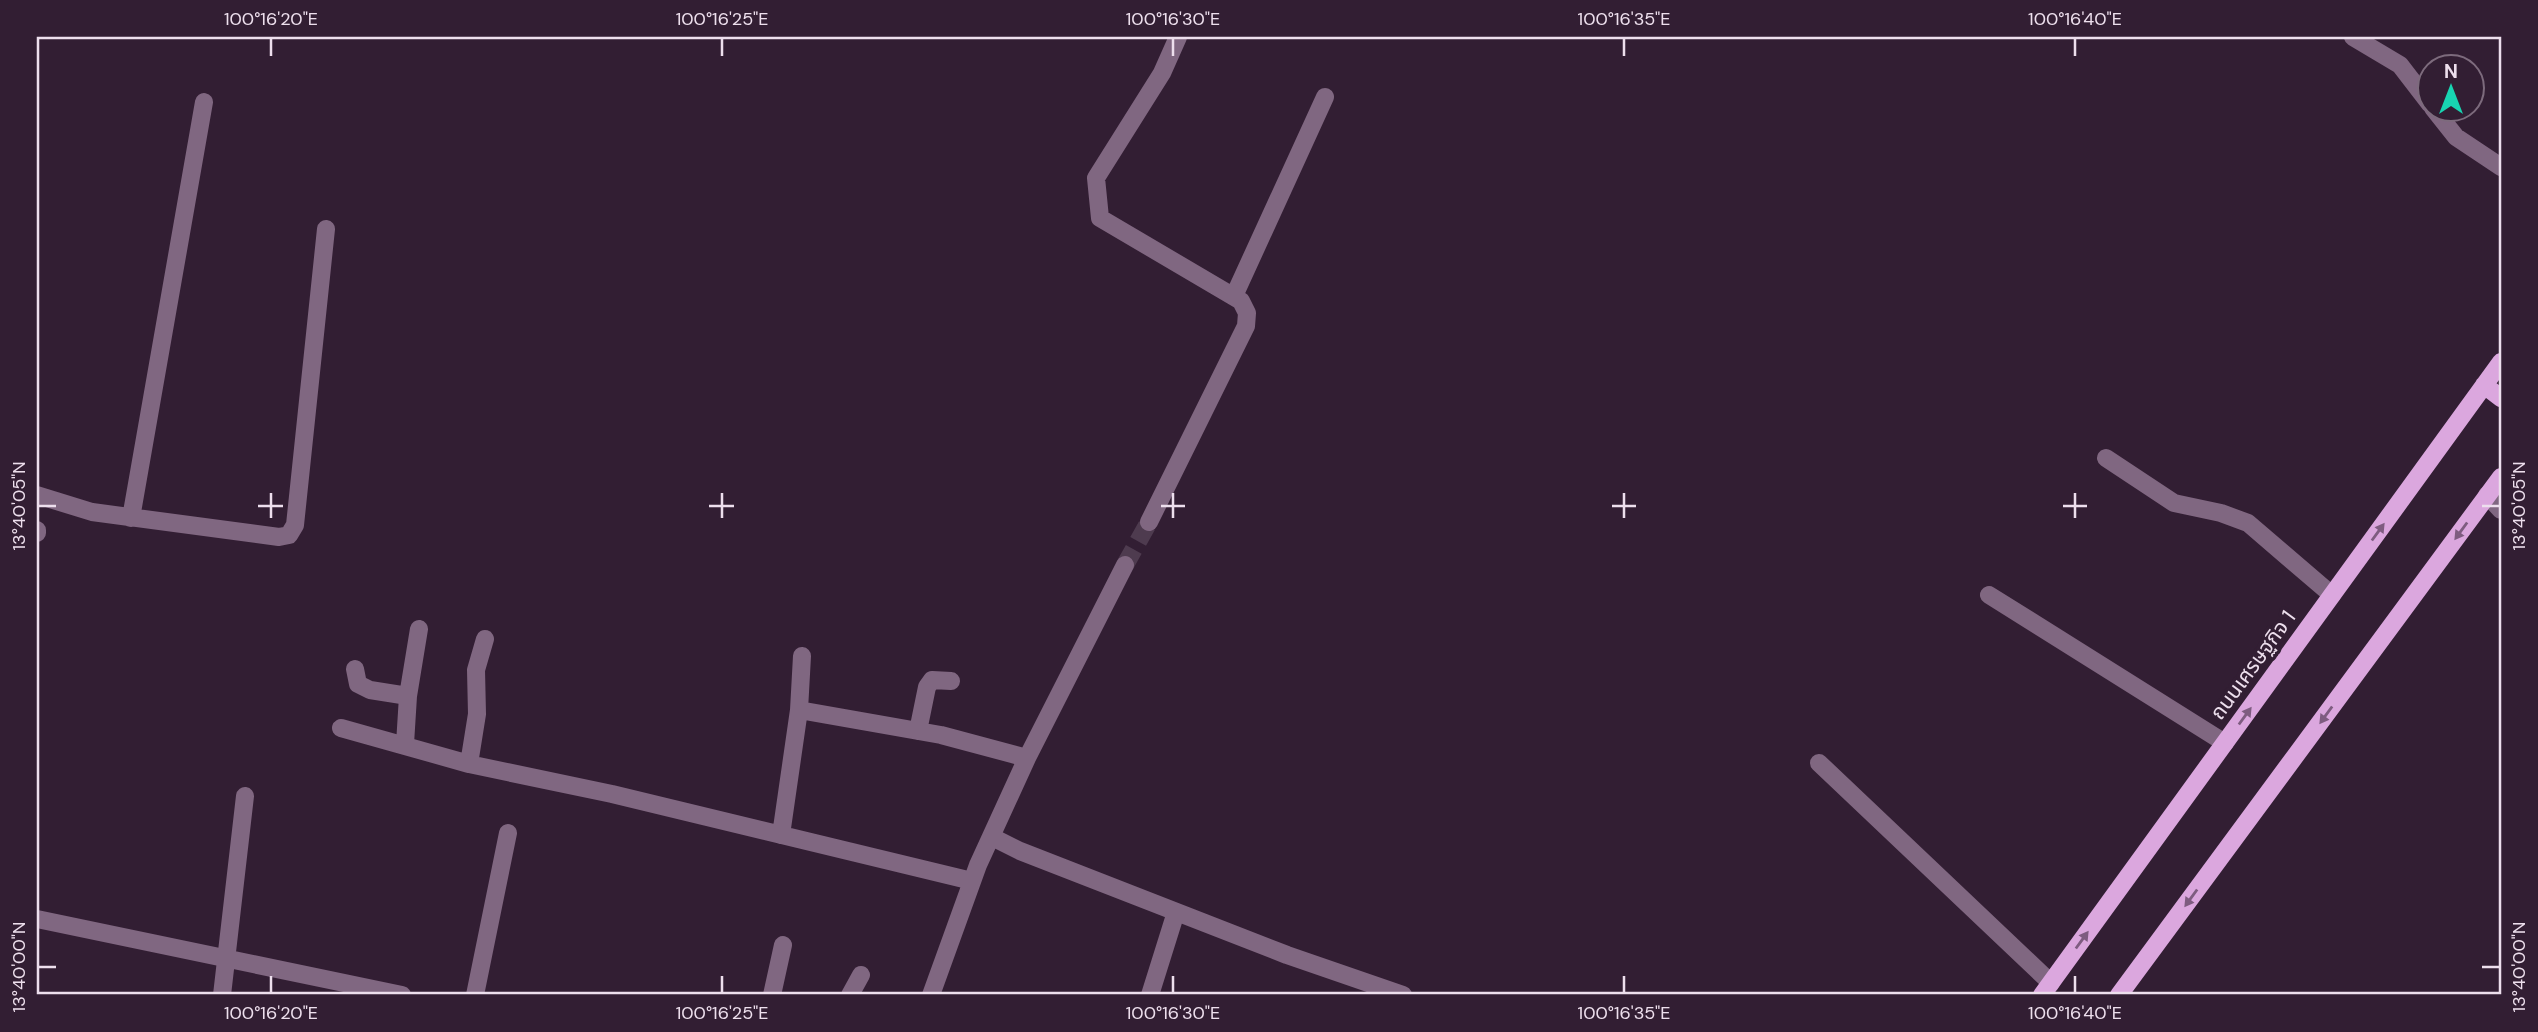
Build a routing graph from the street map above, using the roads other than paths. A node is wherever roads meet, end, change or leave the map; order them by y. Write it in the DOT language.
graph roads {
  1 [pos="1178,37"];
  2 [pos="2353,37"];
  3 [pos="2416,86"];
  4 [pos="1325,97"];
  5 [pos="204,102"];
  6 [pos="2444,122"];
  7 [pos="2501,167"];
  8 [pos="326,229"];
  9 [pos="1234,296"];
  10 [pos="2501,362"];
  11 [pos="2484,385"];
  12 [pos="2501,398"];
  13 [pos="2106,458"];
  14 [pos="2501,477"];
  15 [pos="37,495"];
  16 [pos="2487,495"];
  17 [pos="2501,510"];
  18 [pos="131,518"];
  19 [pos="1149,522"];
  20 [pos="1125,565"];
  21 [pos="1989,595"];
  22 [pos="2332,595"];
  23 [pos="419,629"];
  24 [pos="485,639"];
  25 [pos="802,656"];
  26 [pos="355,669"];
  27 [pos="951,681"];
  28 [pos="408,696"];
  29 [pos="799,710"];
  30 [pos="341,728"];
  31 [pos="918,731"];
  32 [pos="2225,743"];
  33 [pos="405,744"];
  34 [pos="1027,758"];
  35 [pos="1819,763"];
  36 [pos="469,764"];
  37 [pos="245,796"];
  38 [pos="508,833"];
  39 [pos="781,835"];
  40 [pos="992,837"];
  41 [pos="972,881"];
  42 [pos="1176,912"];
  43 [pos="37,919"];
  44 [pos="783,945"];
  45 [pos="226,958"];
  46 [pos="861,975"];
  47 [pos="2047,989"];
  48 [pos="222,995"];
  49 [pos="402,995"];
  50 [pos="475,995"];
  51 [pos="772,995"];
  52 [pos="850,995"];
  53 [pos="931,995"];
  54 [pos="1150,995"];
  55 [pos="1403,995"];
  56 [pos="2119,995"];
  1 -- 9 [label="street"];
  2 -- 3 [label="street"];
  4 -- 9 [label="street"];
  5 -- 18 [label="street"];
  6 -- 7 [label="street"];
  8 -- 18 [label="street"];
  9 -- 19 [label="street"];
  10 -- 11 [label="main road, ถนนเศรษฐกิจ 1"];
  11 -- 12 [label="main road"];
  22 -- 11 [label="main road, ถนนเศรษฐกิจ 1, one-way"];
  13 -- 22 [label="street"];
  14 -- 16 [label="main road"];
  15 -- 18 [label="street"];
  16 -- 17 [label="street"];
  16 -- 56 [label="main road, one-way"];
  20 -- 34 [label="street"];
  21 -- 32 [label="street"];
  32 -- 22 [label="main road, ถนนเศรษฐกิจ 1, one-way"];
  23 -- 28 [label="street"];
  24 -- 36 [label="street"];
  25 -- 29 [label="street"];
  26 -- 28 [label="street"];
  27 -- 31 [label="street"];
  28 -- 33 [label="street"];
  29 -- 31 [label="street"];
  29 -- 39 [label="street"];
  30 -- 33 [label="street"];
  31 -- 34 [label="street"];
  47 -- 32 [label="main road, ถนนเศรษฐกิจ 1, one-way"];
  33 -- 36 [label="street"];
  34 -- 40 [label="street"];
  35 -- 47 [label="street"];
  36 -- 39 [label="street"];
  37 -- 45 [label="street"];
  38 -- 50 [label="street"];
  39 -- 41 [label="street"];
  40 -- 41 [label="street"];
  40 -- 42 [label="street"];
  41 -- 53 [label="street"];
  42 -- 54 [label="street"];
  42 -- 55 [label="street"];
  43 -- 45 [label="street"];
  44 -- 51 [label="street"];
  45 -- 48 [label="street"];
  45 -- 49 [label="street"];
  46 -- 52 [label="street"];
}
